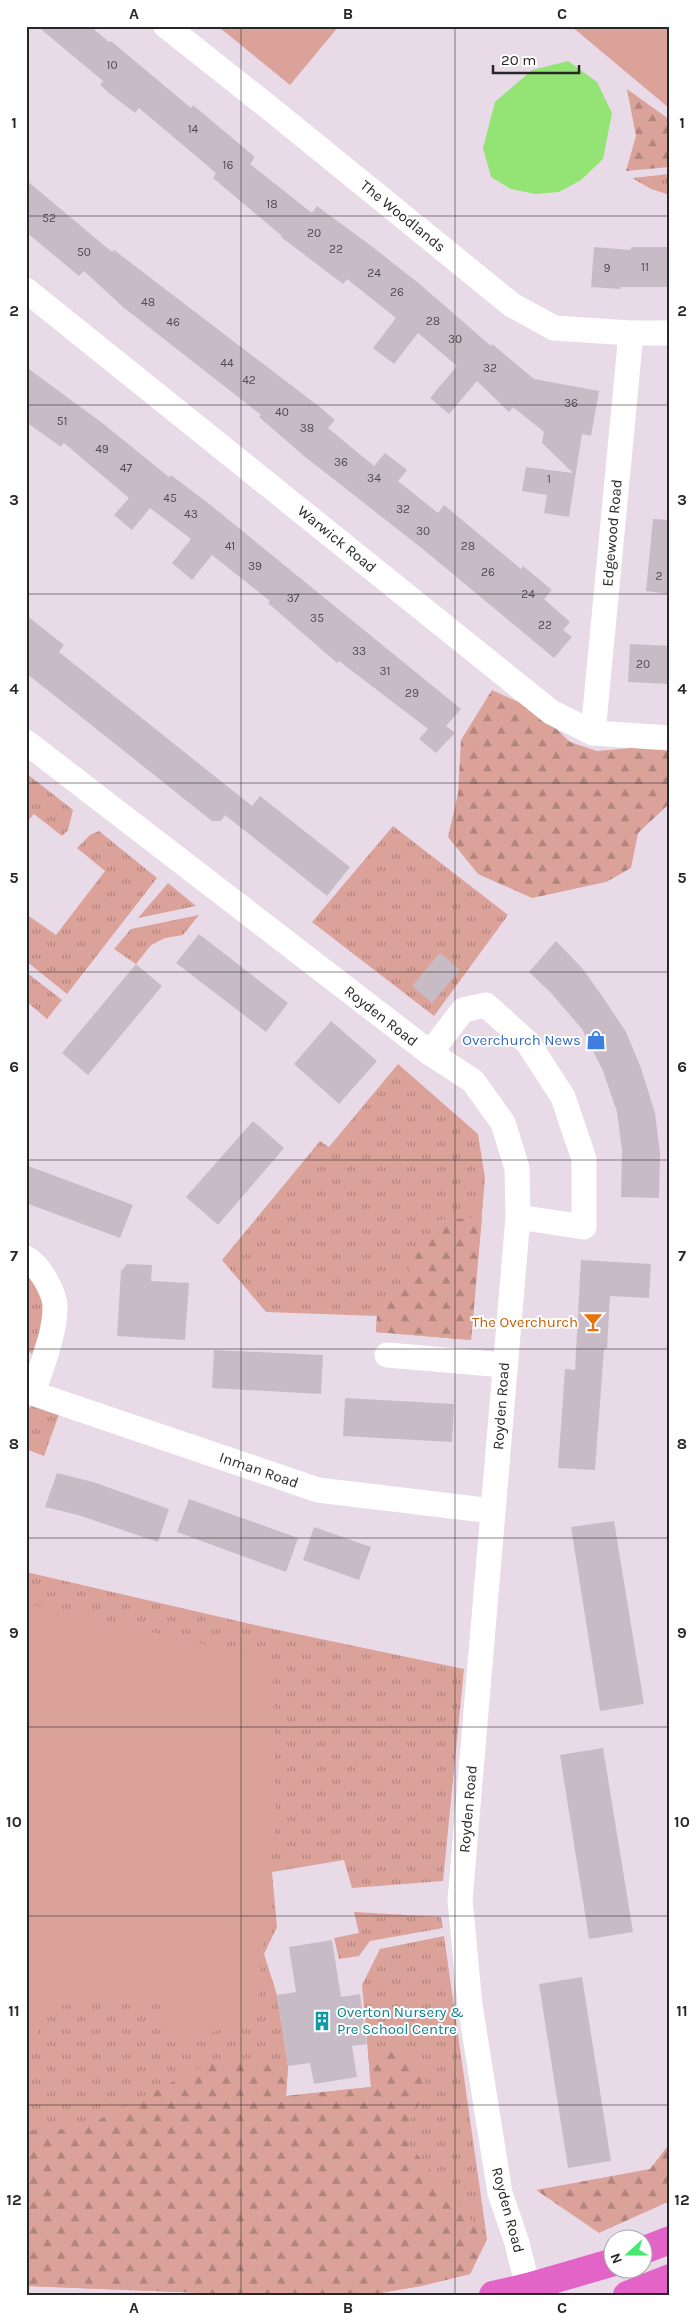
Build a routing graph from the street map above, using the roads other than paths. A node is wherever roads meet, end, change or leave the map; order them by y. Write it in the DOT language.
graph roads {
  1 [pos="166,26"];
  2 [pos="26,290"];
  3 [pos="631,333"];
  4 [pos="670,333"];
  5 [pos="593,733"];
  6 [pos="670,738"];
  7 [pos="26,742"];
  8 [pos="430,1053"];
  9 [pos="518,1217"];
  10 [pos="26,1258"];
  11 [pos="387,1355"];
  12 [pos="504,1364"];
  13 [pos="30,1392"];
  14 [pos="493,1511"];
  15 [pos="670,2240"];
  16 [pos="654,2246"];
  17 [pos="604,2265"];
  18 [pos="670,2278"];
  19 [pos="529,2291"];
  20 [pos="493,2295"];
  21 [pos="627,2295"];
  1 -- 3 [label="street, The Woodlands"];
  2 -- 5 [label="street, Warwick Road"];
  3 -- 4 [label="street, The Woodlands"];
  3 -- 5 [label="street, Edgewood Road"];
  5 -- 6 [label="street, Warwick Road"];
  7 -- 8 [label="street, Royden Road"];
  8 -- 9 [label="street, Royden Road"];
  8 -- 9 [label="street"];
  9 -- 12 [label="street, Royden Road"];
  10 -- 13 [label="street, Inman Road"];
  11 -- 12 [label="street"];
  12 -- 14 [label="street, Royden Road"];
  13 -- 14 [label="street, Inman Road"];
  14 -- 19 [label="street, Royden Road"];
  15 -- 16 [label="main road"];
  17 -- 19 [label="main road"];
  18 -- 21 [label="main road"];
  19 -- 20 [label="main road"];
}
